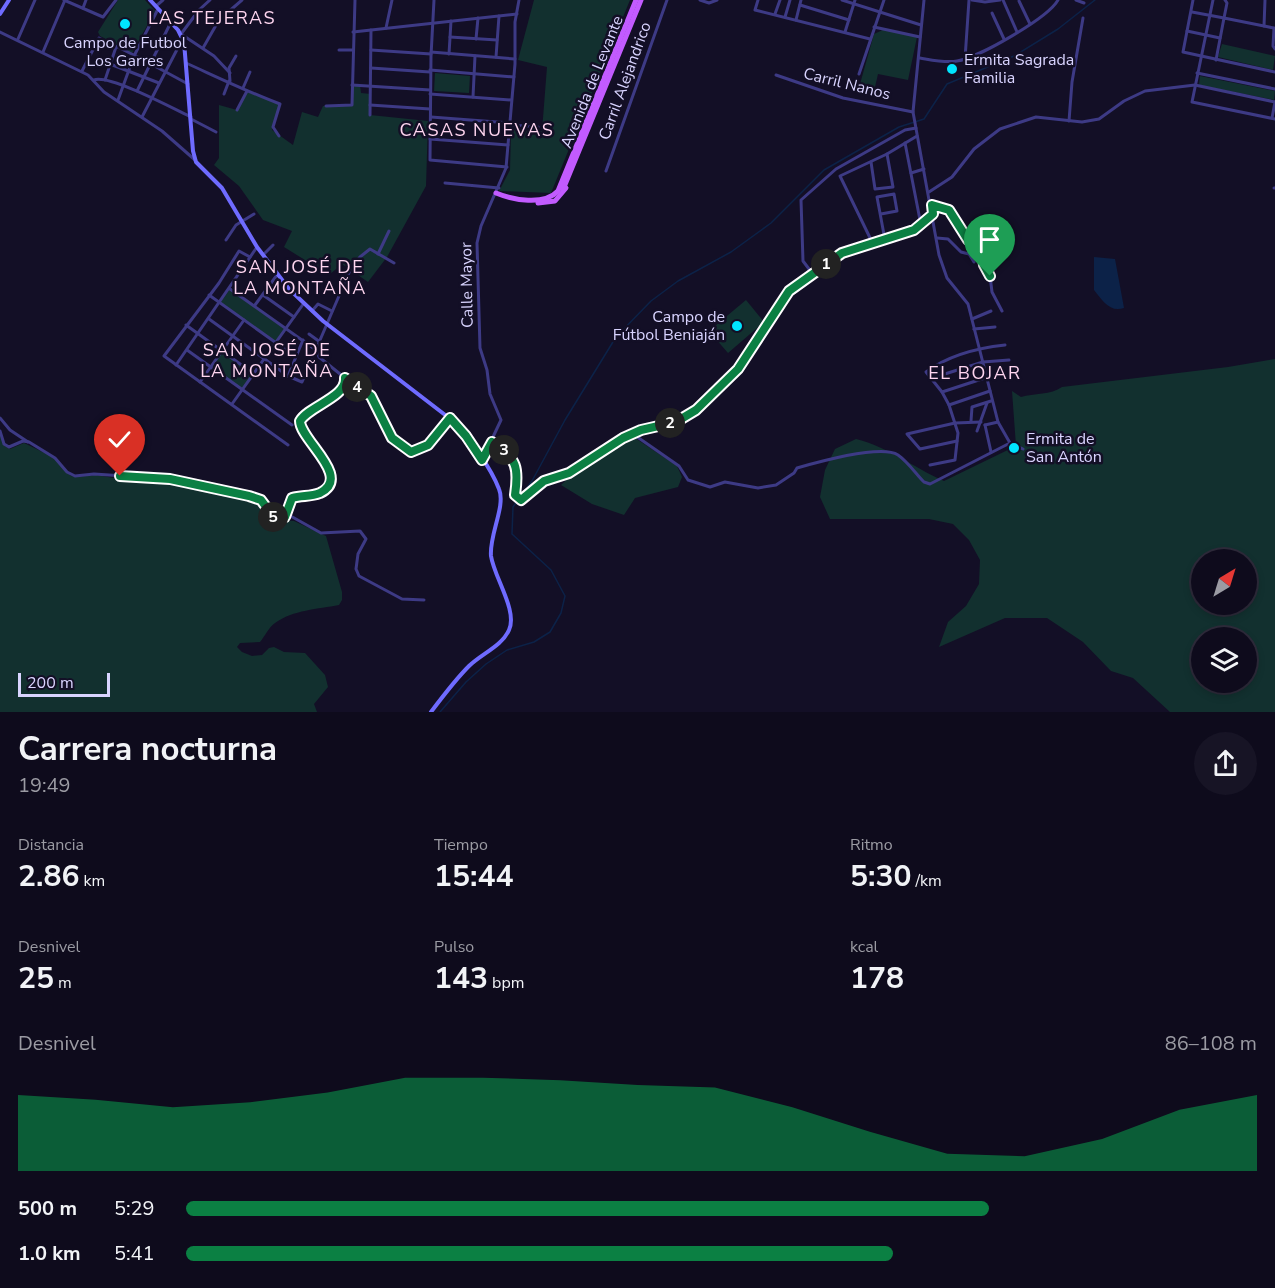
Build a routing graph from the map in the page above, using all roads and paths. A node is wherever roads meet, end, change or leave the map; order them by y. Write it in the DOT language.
graph roads {
  1 [pos="9,0"];
  2 [pos="35,0"];
  3 [pos="65,0"];
  4 [pos="86,0"];
  5 [pos="116,0"];
  6 [pos="150,0"];
  7 [pos="163,0"];
  8 [pos="201,0"];
  9 [pos="210,0"];
  10 [pos="242,0"];
  11 [pos="356,0"];
  12 [pos="392,0"];
  13 [pos="434,0"];
  14 [pos="519,0"];
  15 [pos="636,0"];
  16 [pos="641,0"];
  17 [pos="667,0"];
  18 [pos="700,0"];
  19 [pos="717,0"];
  20 [pos="758,0"];
  21 [pos="780,0"];
  22 [pos="790,0"];
  23 [pos="801,0"];
  24 [pos="842,0"];
  25 [pos="884,0"];
  26 [pos="924,0"];
  27 [pos="971,0"];
  28 [pos="1001,0"];
  29 [pos="1058,0"];
  30 [pos="1076,0"];
  31 [pos="1193,0"];
  32 [pos="1213,0"];
  33 [pos="1225,0"];
  34 [pos="1265,0"];
  35 [pos="1019,1"];
  36 [pos="854,2"];
  37 [pos="1084,3"];
  38 [pos="205,5"];
  39 [pos="800,5"];
  40 [pos="83,8"];
  41 [pos="157,8"];
  42 [pos="880,12"];
  43 [pos="1191,12"];
  44 [pos="992,13"];
  45 [pos="0,14"];
  46 [pos="517,14"];
  47 [pos="775,14"];
  48 [pos="1210,15"];
  49 [pos="499,16"];
  50 [pos="785,17"];
  51 [pos="477,18"];
  52 [pos="1083,18"];
  53 [pos="1224,18"];
  54 [pos="796,20"];
  55 [pos="849,20"];
  56 [pos="451,21"];
  57 [pos="171,22"];
  58 [pos="433,23"];
  59 [pos="1030,24"];
  60 [pos="921,25"];
  61 [pos="1264,26"];
  62 [pos="874,27"];
  63 [pos="386,28"];
  64 [pos="371,30"];
  65 [pos="1187,31"];
  66 [pos="0,32"];
  67 [pos="353,32"];
  68 [pos="845,32"];
  69 [pos="1017,32"];
  70 [pos="1205,35"];
  71 [pos="182,36"];
  72 [pos="450,37"];
  73 [pos="920,37"];
  74 [pos="1220,38"];
  75 [pos="476,39"];
  76 [pos="870,39"];
  77 [pos="1004,39"];
  78 [pos="18,40"];
  79 [pos="497,40"];
  80 [pos="116,46"];
  81 [pos="179,46"];
  82 [pos="203,48"];
  83 [pos="1275,49"];
  84 [pos="339,50"];
  85 [pos="353,50"];
  86 [pos="371,50"];
  87 [pos="185,51"];
  88 [pos="43,52"];
  89 [pos="431,53"];
  90 [pos="449,54"];
  91 [pos="134,56"];
  92 [pos="236,56"];
  93 [pos="475,56"];
  94 [pos="496,57"];
  95 [pos="1201,57"];
  96 [pos="919,58"];
  97 [pos="141,59"];
  98 [pos="515,59"];
  99 [pos="965,59"];
  100 [pos="1216,60"];
  101 [pos="186,63"];
  102 [pos="110,64"];
  103 [pos="151,64"];
  104 [pos="371,68"];
  105 [pos="129,71"];
  106 [pos="430,71"];
  107 [pos="82,72"];
  108 [pos="165,72"];
  109 [pos="250,72"];
  110 [pos="1275,72"];
  111 [pos="230,73"];
  112 [pos="474,74"];
  113 [pos="859,74"];
  114 [pos="1197,74"];
  115 [pos="776,75"];
  116 [pos="144,77"];
  117 [pos="514,77"];
  118 [pos="94,80"];
  119 [pos="105,81"];
  120 [pos="229,81"];
  121 [pos="159,84"];
  122 [pos="188,84"];
  123 [pos="352,85"];
  124 [pos="1195,85"];
  125 [pos="124,86"];
  126 [pos="371,86"];
  127 [pos="1275,89"];
  128 [pos="245,90"];
  129 [pos="137,91"];
  130 [pos="430,92"];
  131 [pos="224,94"];
  132 [pos="473,97"];
  133 [pos="152,98"];
  134 [pos="118,100"];
  135 [pos="511,100"];
  136 [pos="1275,101"];
  137 [pos="370,105"];
  138 [pos="326,106"];
  139 [pos="237,110"];
  140 [pos="430,110"];
  141 [pos="913,112"];
  142 [pos="370,115"];
  143 [pos="142,117"];
  144 [pos="430,117"];
  145 [pos="191,118"];
  146 [pos="1273,118"];
  147 [pos="1069,121"];
  148 [pos="510,124"];
  149 [pos="538,127"];
  150 [pos="916,128"];
  151 [pos="216,132"];
  152 [pos="279,136"];
  153 [pos="918,136"];
  154 [pos="430,139"];
  155 [pos="905,143"];
  156 [pos="508,145"];
  157 [pos="887,154"];
  158 [pos="195,160"];
  159 [pos="871,162"];
  160 [pos="507,167"];
  161 [pos="924,169"];
  162 [pos="606,171"];
  163 [pos="911,173"];
  164 [pos="570,174"];
  165 [pos="445,183"];
  166 [pos="561,185"];
  167 [pos="496,192"];
  168 [pos="929,192"];
  169 [pos="932,205"];
  170 [pos="254,214"];
  171 [pos="881,214"];
  172 [pos="933,214"];
  173 [pos="241,222"];
  174 [pos="921,225"];
  175 [pos="389,231"];
  176 [pos="937,238"];
  177 [pos="226,240"];
  178 [pos="885,240"];
  179 [pos="873,244"];
  180 [pos="273,245"];
  181 [pos="257,247"];
  182 [pos="378,254"];
  183 [pos="262,255"];
  184 [pos="249,257"];
  185 [pos="974,262"];
  186 [pos="394,263"];
  187 [pos="812,273"];
  188 [pos="277,275"];
  189 [pos="230,289"];
  190 [pos="209,295"];
  191 [pos="263,295"];
  192 [pos="220,303"];
  193 [pos="304,303"];
  194 [pos="255,305"];
  195 [pos="332,310"];
  196 [pos="312,311"];
  197 [pos="991,311"];
  198 [pos="1002,311"];
  199 [pos="294,317"];
  200 [pos="209,319"];
  201 [pos="972,319"];
  202 [pos="244,320"];
  203 [pos="327,323"];
  204 [pos="186,325"];
  205 [pos="994,327"];
  206 [pos="286,328"];
  207 [pos="974,329"];
  208 [pos="198,333"];
  209 [pos="309,334"];
  210 [pos="233,336"];
  211 [pos="303,340"];
  212 [pos="320,342"];
  213 [pos="276,343"];
  214 [pos="1005,345"];
  215 [pos="979,348"];
  216 [pos="187,350"];
  217 [pos="316,350"];
  218 [pos="222,351"];
  219 [pos="296,357"];
  220 [pos="264,359"];
  221 [pos="1009,360"];
  222 [pos="983,362"];
  223 [pos="176,365"];
  224 [pos="211,367"];
  225 [pos="254,374"];
  226 [pos="288,376"];
  227 [pos="987,377"];
  228 [pos="345,378"];
  229 [pos="932,378"];
  230 [pos="200,382"];
  231 [pos="242,390"];
  232 [pos="990,391"];
  233 [pos="942,392"];
  234 [pos="989,402"];
  235 [pos="232,405"];
  236 [pos="949,405"];
  237 [pos="0,418"];
  238 [pos="450,418"];
  239 [pos="971,422"];
  240 [pos="998,422"];
  241 [pos="955,423"];
  242 [pos="292,425"];
  243 [pos="985,425"];
  244 [pos="979,427"];
  245 [pos="0,431"];
  246 [pos="633,434"];
  247 [pos="957,441"];
  248 [pos="29,442"];
  249 [pos="492,442"];
  250 [pos="1010,442"];
  251 [pos="288,445"];
  252 [pos="1023,449"];
  253 [pos="991,452"];
  254 [pos="482,460"];
  255 [pos="930,465"];
  256 [pos="287,514"];
  257 [pos="424,600"];
  258 [pos="431,712"];
  1 -- 45 [label="main road"];
  2 -- 78 [label="street"];
  3 -- 40 [label="street"];
  3 -- 88 [label="street"];
  4 -- 40 [label="street"];
  5 -- 40 [label="street"];
  6 -- 41 [label="main road"];
  7 -- 41 [label="street"];
  8 -- 38 [label="street"];
  9 -- 38 [label="street"];
  10 -- 82 [label="street"];
  11 -- 67 [label="street"];
  12 -- 63 [label="street"];
  13 -- 58 [label="street"];
  14 -- 46 [label="street, Calle Mayor"];
  15 -- 166 [label="main road, Avenida de Levante"];
  16 -- 164 [label="main road, Avenida de Levante"];
  17 -- 162 [label="street, Carril Alejandrico"];
  18 -- 19 [label="street"];
  20 -- 47 [label="street"];
  21 -- 47 [label="street"];
  22 -- 50 [label="street"];
  23 -- 39 [label="street"];
  24 -- 36 [label="street"];
  25 -- 42 [label="street"];
  26 -- 60 [label="street"];
  27 -- 28 [label="street"];
  27 -- 99 [label="street"];
  28 -- 69 [label="street"];
  29 -- 59 [label="street"];
  30 -- 37 [label="street"];
  31 -- 43 [label="street"];
  32 -- 48 [label="street"];
  33 -- 53 [label="street"];
  34 -- 61 [label="street"];
  35 -- 59 [label="street"];
  36 -- 42 [label="street"];
  36 -- 55 [label="street"];
  38 -- 71 [label="street"];
  39 -- 54 [label="street"];
  39 -- 55 [label="street"];
  41 -- 57 [label="main road"];
  41 -- 91 [label="street"];
  42 -- 60 [label="street"];
  42 -- 62 [label="street"];
  43 -- 48 [label="street"];
  43 -- 65 [label="street"];
  44 -- 77 [label="street"];
  46 -- 49 [label="street"];
  46 -- 98 [label="street, Calle Mayor"];
  47 -- 50 [label="street"];
  48 -- 53 [label="street"];
  48 -- 70 [label="street"];
  49 -- 51 [label="street"];
  49 -- 79 [label="street"];
  50 -- 54 [label="street"];
  51 -- 56 [label="street"];
  51 -- 75 [label="street"];
  52 -- 147 [label="street"];
  53 -- 61 [label="street"];
  53 -- 74 [label="street"];
  54 -- 68 [label="street"];
  55 -- 68 [label="street"];
  56 -- 58 [label="street"];
  56 -- 72 [label="street"];
  57 -- 71 [label="main road"];
  57 -- 103 [label="street"];
  58 -- 63 [label="street"];
  58 -- 89 [label="street"];
  59 -- 69 [label="street"];
  60 -- 73 [label="street"];
  61 -- 83 [label="street"];
  62 -- 73 [label="street"];
  62 -- 76 [label="street"];
  63 -- 64 [label="street"];
  64 -- 67 [label="street"];
  64 -- 86 [label="street"];
  65 -- 70 [label="street"];
  65 -- 95 [label="street"];
  66 -- 78 [label="street"];
  67 -- 85 [label="street"];
  68 -- 76 [label="street"];
  69 -- 77 [label="street"];
  70 -- 74 [label="street"];
  70 -- 95 [label="street"];
  71 -- 81 [label="street"];
  71 -- 82 [label="street"];
  71 -- 87 [label="main road"];
  72 -- 75 [label="street"];
  72 -- 90 [label="street"];
  73 -- 96 [label="street"];
  74 -- 100 [label="street"];
  75 -- 79 [label="street"];
  76 -- 113 [label="street"];
  77 -- 99 [label="street"];
  78 -- 88 [label="street"];
  79 -- 94 [label="street"];
  80 -- 91 [label="street"];
  80 -- 102 [label="street"];
  80 -- 107 [label="street"];
  81 -- 87 [label="street"];
  81 -- 108 [label="street"];
  82 -- 111 [label="street"];
  84 -- 85 [label="street"];
  85 -- 123 [label="street"];
  86 -- 89 [label="street"];
  86 -- 104 [label="street"];
  87 -- 101 [label="main road"];
  88 -- 107 [label="street"];
  89 -- 90 [label="street"];
  89 -- 106 [label="street"];
  90 -- 93 [label="street"];
  91 -- 97 [label="street"];
  91 -- 105 [label="street"];
  92 -- 111 [label="street"];
  93 -- 94 [label="street"];
  93 -- 112 [label="street"];
  94 -- 98 [label="street"];
  95 -- 100 [label="street"];
  95 -- 114 [label="street"];
  96 -- 99 [label="street"];
  96 -- 141 [label="street"];
  98 -- 117 [label="street, Calle Mayor"];
  100 -- 110 [label="street"];
  101 -- 120 [label="street"];
  101 -- 122 [label="main road"];
  102 -- 105 [label="street"];
  102 -- 119 [label="street"];
  103 -- 108 [label="street"];
  103 -- 116 [label="street"];
  104 -- 106 [label="street"];
  104 -- 126 [label="street"];
  105 -- 116 [label="street"];
  105 -- 125 [label="street"];
  106 -- 112 [label="street"];
  106 -- 130 [label="street"];
  107 -- 118 [label="street"];
  108 -- 121 [label="street"];
  108 -- 122 [label="street"];
  109 -- 128 [label="street"];
  111 -- 120 [label="street"];
  112 -- 117 [label="street"];
  112 -- 132 [label="street"];
  114 -- 124 [label="street"];
  114 -- 127 [label="street"];
  115 -- 141 [label="street, Carril Nanos"];
  116 -- 121 [label="street"];
  116 -- 129 [label="street"];
  117 -- 135 [label="street, Calle Mayor"];
  118 -- 119 [label="street"];
  118 -- 134 [label="street"];
  119 -- 125 [label="street"];
  120 -- 128 [label="street"];
  120 -- 131 [label="street"];
  121 -- 133 [label="street"];
  122 -- 145 [label="main road"];
  123 -- 126 [label="street"];
  123 -- 138 [label="street"];
  124 -- 136 [label="street"];
  124 -- 146 [label="street"];
  124 -- 147 [label="street"];
  125 -- 129 [label="street"];
  125 -- 134 [label="street"];
  126 -- 130 [label="street"];
  126 -- 137 [label="street"];
  128 -- 139 [label="street"];
  128 -- 152 [label="street"];
  129 -- 133 [label="street"];
  130 -- 132 [label="street"];
  130 -- 140 [label="street"];
  132 -- 135 [label="street"];
  133 -- 143 [label="street"];
  133 -- 145 [label="street"];
  134 -- 143 [label="street"];
  135 -- 148 [label="street, Calle Mayor"];
  136 -- 146 [label="street"];
  137 -- 140 [label="street"];
  137 -- 142 [label="street"];
  140 -- 144 [label="street"];
  141 -- 150 [label="street"];
  143 -- 158 [label="street"];
  144 -- 148 [label="street"];
  144 -- 154 [label="street"];
  145 -- 151 [label="street"];
  145 -- 158 [label="main road"];
  147 -- 168 [label="street"];
  148 -- 149 [label="street"];
  148 -- 156 [label="street, Calle Mayor"];
  150 -- 153 [label="street"];
  150 -- 187 [label="street"];
  153 -- 155 [label="street"];
  153 -- 161 [label="street"];
  154 -- 156 [label="street"];
  154 -- 160 [label="street"];
  155 -- 157 [label="street"];
  155 -- 163 [label="street"];
  156 -- 160 [label="street, Calle Mayor"];
  157 -- 159 [label="street"];
  157 -- 159 [label="street"];
  158 -- 173 [label="main road"];
  159 -- 179 [label="street"];
  160 -- 167 [label="street, Calle Mayor"];
  161 -- 163 [label="street"];
  161 -- 168 [label="street"];
  163 -- 174 [label="street"];
  164 -- 166 [label="main road, Avenida de Levante"];
  164 -- 167 [label="main road, Avenida de Levante"];
  165 -- 167 [label="street"];
  166 -- 167 [label="main road, Avenida de Levante"];
  167 -- 249 [label="street, Calle Mayor"];
  168 -- 169 [label="street"];
  169 -- 172 [label="street"];
  169 -- 198 [label="street"];
  170 -- 173 [label="street"];
  171 -- 171 [label="street"];
  171 -- 178 [label="street"];
  172 -- 174 [label="street"];
  172 -- 176 [label="street"];
  173 -- 177 [label="street"];
  173 -- 181 [label="main road"];
  174 -- 178 [label="street"];
  175 -- 182 [label="street"];
  176 -- 185 [label="street"];
  176 -- 201 [label="street"];
  178 -- 179 [label="street"];
  179 -- 187 [label="street"];
  180 -- 183 [label="street"];
  181 -- 183 [label="main road"];
  181 -- 184 [label="street"];
  182 -- 186 [label="street"];
  182 -- 195 [label="street"];
  183 -- 188 [label="main road"];
  184 -- 189 [label="street"];
  184 -- 190 [label="street"];
  187 -- 246 [label="street"];
  188 -- 191 [label="street"];
  188 -- 193 [label="main road"];
  189 -- 192 [label="street"];
  189 -- 194 [label="street"];
  190 -- 192 [label="street"];
  190 -- 204 [label="street"];
  191 -- 194 [label="street"];
  191 -- 199 [label="street"];
  192 -- 200 [label="street"];
  192 -- 202 [label="street"];
  193 -- 196 [label="main road"];
  193 -- 199 [label="street"];
  194 -- 206 [label="street"];
  195 -- 196 [label="street"];
  195 -- 203 [label="street"];
  196 -- 203 [label="main road"];
  197 -- 201 [label="street"];
  199 -- 206 [label="street"];
  200 -- 208 [label="street"];
  200 -- 210 [label="street"];
  201 -- 207 [label="street"];
  202 -- 210 [label="street"];
  202 -- 213 [label="street"];
  203 -- 212 [label="street"];
  203 -- 238 [label="main road"];
  204 -- 208 [label="street"];
  204 -- 223 [label="street"];
  205 -- 207 [label="street"];
  206 -- 211 [label="street"];
  206 -- 213 [label="street"];
  207 -- 215 [label="street"];
  208 -- 216 [label="street"];
  208 -- 218 [label="street"];
  209 -- 212 [label="street"];
  210 -- 218 [label="street"];
  210 -- 220 [label="street"];
  211 -- 217 [label="street"];
  211 -- 219 [label="street"];
  212 -- 217 [label="street"];
  213 -- 219 [label="street"];
  213 -- 220 [label="street"];
  214 -- 215 [label="street"];
  215 -- 222 [label="street"];
  215 -- 229 [label="street"];
  216 -- 223 [label="street"];
  216 -- 224 [label="street"];
  217 -- 226 [label="street"];
  217 -- 228 [label="street"];
  218 -- 224 [label="street"];
  218 -- 225 [label="street"];
  219 -- 226 [label="street"];
  220 -- 225 [label="street"];
  220 -- 226 [label="street"];
  221 -- 222 [label="street"];
  222 -- 227 [label="street"];
  222 -- 229 [label="street"];
  223 -- 230 [label="street"];
  224 -- 230 [label="street"];
  224 -- 231 [label="street"];
  225 -- 231 [label="street"];
  227 -- 232 [label="street"];
  227 -- 233 [label="street"];
  228 -- 238 [label="street"];
  228 -- 256 [label="street"];
  229 -- 233 [label="street"];
  230 -- 235 [label="street"];
  231 -- 235 [label="street"];
  231 -- 242 [label="street"];
  232 -- 234 [label="street"];
  232 -- 236 [label="street"];
  233 -- 236 [label="street"];
  234 -- 239 [label="street"];
  234 -- 240 [label="street"];
  234 -- 244 [label="street"];
  235 -- 251 [label="street"];
  236 -- 241 [label="street"];
  237 -- 248 [label="street"];
  238 -- 254 [label="main road"];
  239 -- 241 [label="street"];
  239 -- 244 [label="street"];
  240 -- 243 [label="street"];
  240 -- 250 [label="street"];
  241 -- 247 [label="street"];
  241 -- 247 [label="street"];
  243 -- 244 [label="street"];
  243 -- 253 [label="street"];
  245 -- 248 [label="street"];
  246 -- 249 [label="street"];
  246 -- 253 [label="street"];
  247 -- 255 [label="street"];
  248 -- 256 [label="street"];
  249 -- 254 [label="street, Calle Mayor"];
  250 -- 252 [label="street"];
  250 -- 253 [label="street"];
  254 -- 258 [label="main road"];
  256 -- 257 [label="street"];
}
